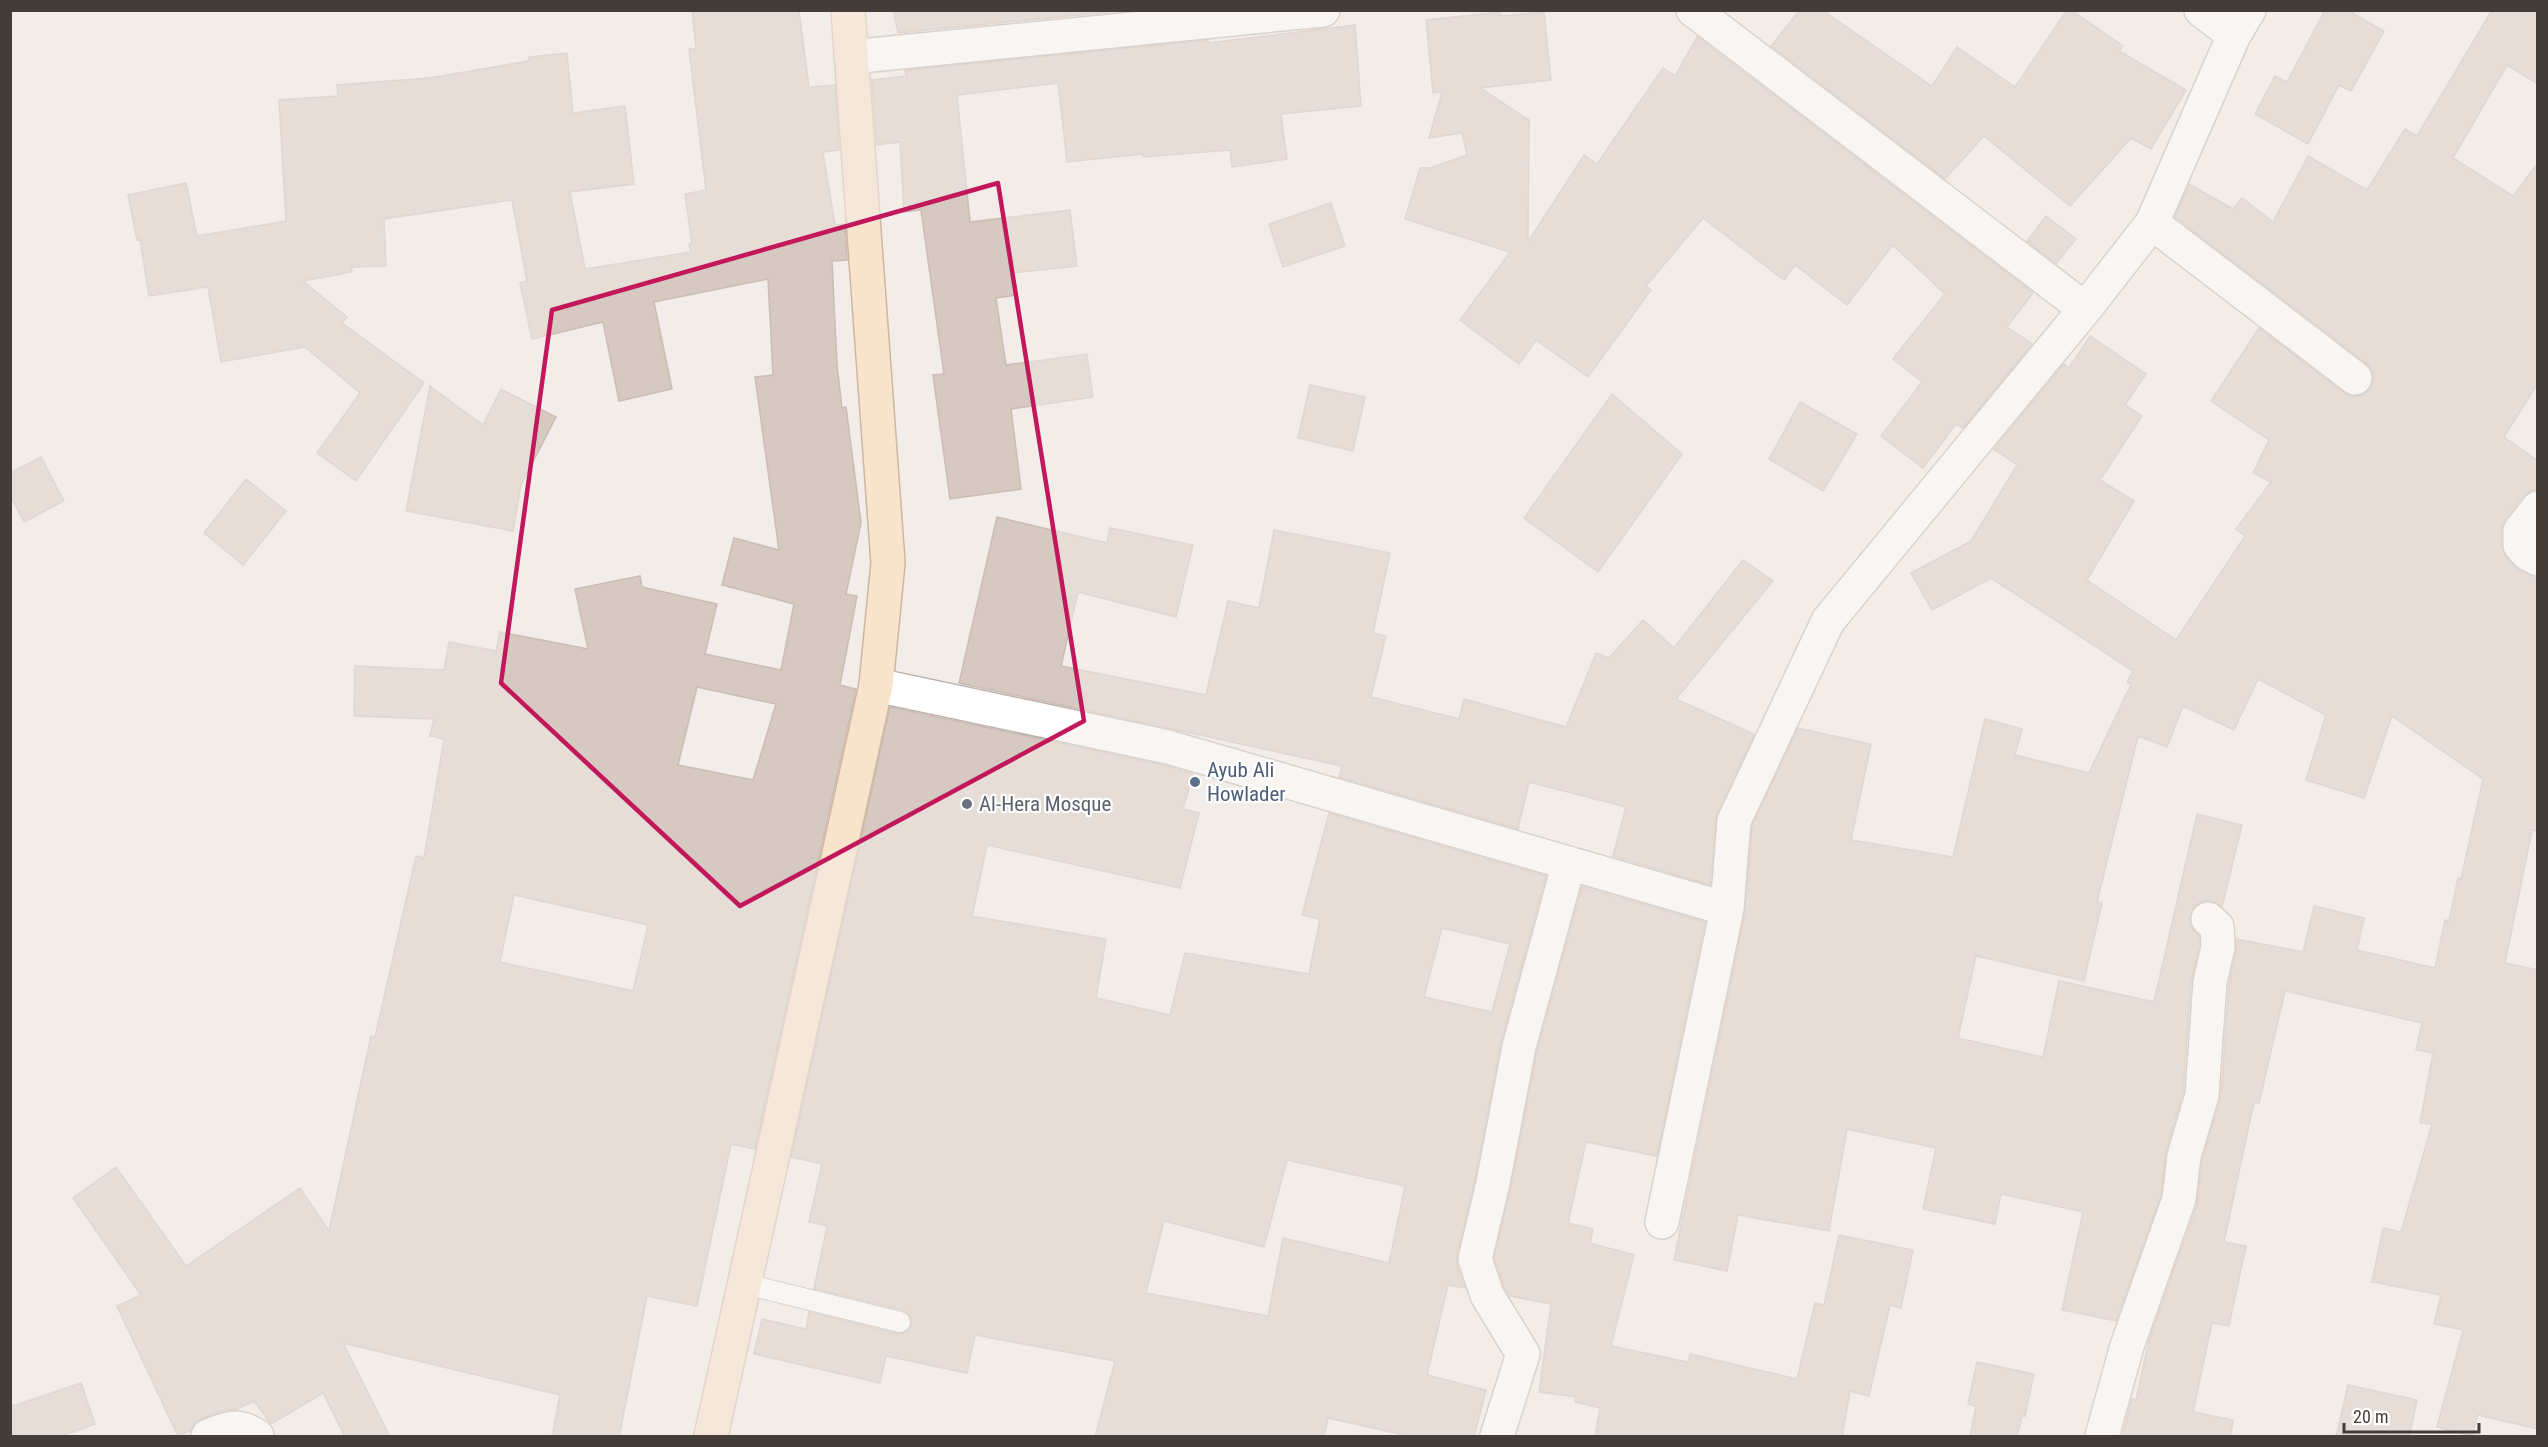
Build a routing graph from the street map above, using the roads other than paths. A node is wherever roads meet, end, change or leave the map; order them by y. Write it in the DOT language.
graph roads {
  1 [pos="848,10"];
  2 [pos="1323,10"];
  3 [pos="1693,10"];
  4 [pos="2201,10"];
  5 [pos="1165,19"];
  6 [pos="2242,23"];
  7 [pos="852,57"];
  8 [pos="2152,224"];
  9 [pos="2085,309"];
  10 [pos="2355,378"];
  11 [pos="2538,508"];
  12 [pos="2538,559"];
  13 [pos="876,685"];
  14 [pos="1569,863"];
  15 [pos="1727,909"];
  16 [pos="2208,918"];
  17 [pos="1662,1222"];
  18 [pos="746,1284"];
  19 [pos="900,1322"];
  20 [pos="208,1437"];
  21 [pos="257,1437"];
  22 [pos="711,1437"];
  23 [pos="1497,1437"];
  24 [pos="2102,1437"];
  1 -- 7 [label="street"];
  2 -- 5 [label="street"];
  3 -- 9 [label="street"];
  4 -- 6 [label="street"];
  5 -- 7 [label="street"];
  6 -- 8 [label="street"];
  7 -- 13 [label="street"];
  8 -- 9 [label="street"];
  8 -- 10 [label="street"];
  9 -- 15 [label="street"];
  11 -- 12 [label="street"];
  13 -- 14 [label="street"];
  13 -- 18 [label="street"];
  14 -- 15 [label="street"];
  14 -- 23 [label="street"];
  15 -- 17 [label="street"];
  16 -- 24 [label="street"];
  18 -- 19 [label="lane"];
  18 -- 22 [label="street"];
  20 -- 21 [label="street"];
}
